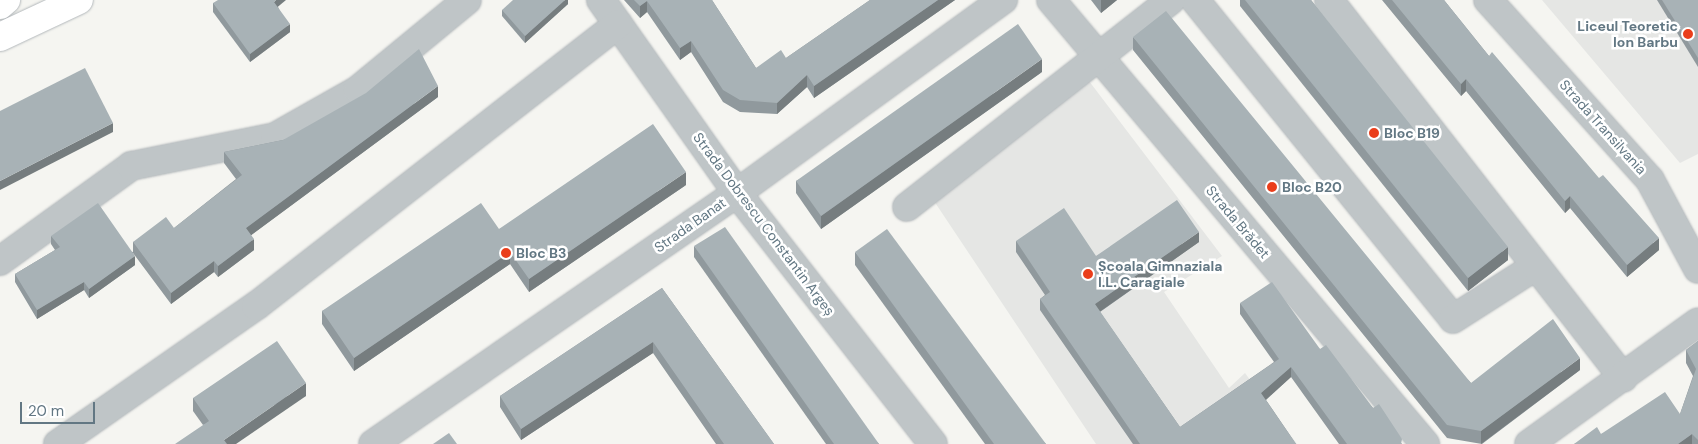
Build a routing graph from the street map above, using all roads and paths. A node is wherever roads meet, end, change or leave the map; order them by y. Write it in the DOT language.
graph roads {
  1 [pos="6,0"];
  2 [pos="79,0"];
  3 [pos="467,0"];
  4 [pos="601,0"];
  5 [pos="1003,0"];
  6 [pos="1051,0"];
  7 [pos="1171,0"];
  8 [pos="1195,0"];
  9 [pos="1329,0"];
  10 [pos="1488,0"];
  11 [pos="0,5"];
  12 [pos="618,24"];
  13 [pos="0,37"];
  14 [pos="1099,57"];
  15 [pos="737,193"];
  16 [pos="907,207"];
  17 [pos="0,261"];
  18 [pos="1536,266"];
  19 [pos="1698,269"];
  20 [pos="1698,322"];
  21 [pos="1623,378"];
  22 [pos="58,444"];
  23 [pos="373,444"];
  24 [pos="933,444"];
  25 [pos="1425,444"];
  26 [pos="1529,444"];
  1 -- 11 [label="main road"];
  2 -- 13 [label="main road"];
  3 -- 17 [label="street"];
  4 -- 12 [label="street, Strada Dobrescu Constantin Argeș"];
  5 -- 15 [label="street, Strada Banat"];
  6 -- 14 [label="street, Strada Brădet"];
  7 -- 14 [label="street"];
  8 -- 18 [label="street"];
  9 -- 18 [label="street"];
  10 -- 19 [label="street, Strada Transilvania"];
  12 -- 15 [label="street, Strada Dobrescu Constantin Argeș"];
  12 -- 22 [label="street"];
  14 -- 16 [label="street"];
  14 -- 25 [label="street, Strada Brădet"];
  15 -- 23 [label="street, Strada Banat"];
  15 -- 24 [label="street, Strada Dobrescu Constantin Argeș"];
  18 -- 21 [label="street"];
  20 -- 21 [label="street"];
  21 -- 26 [label="street"];
}
